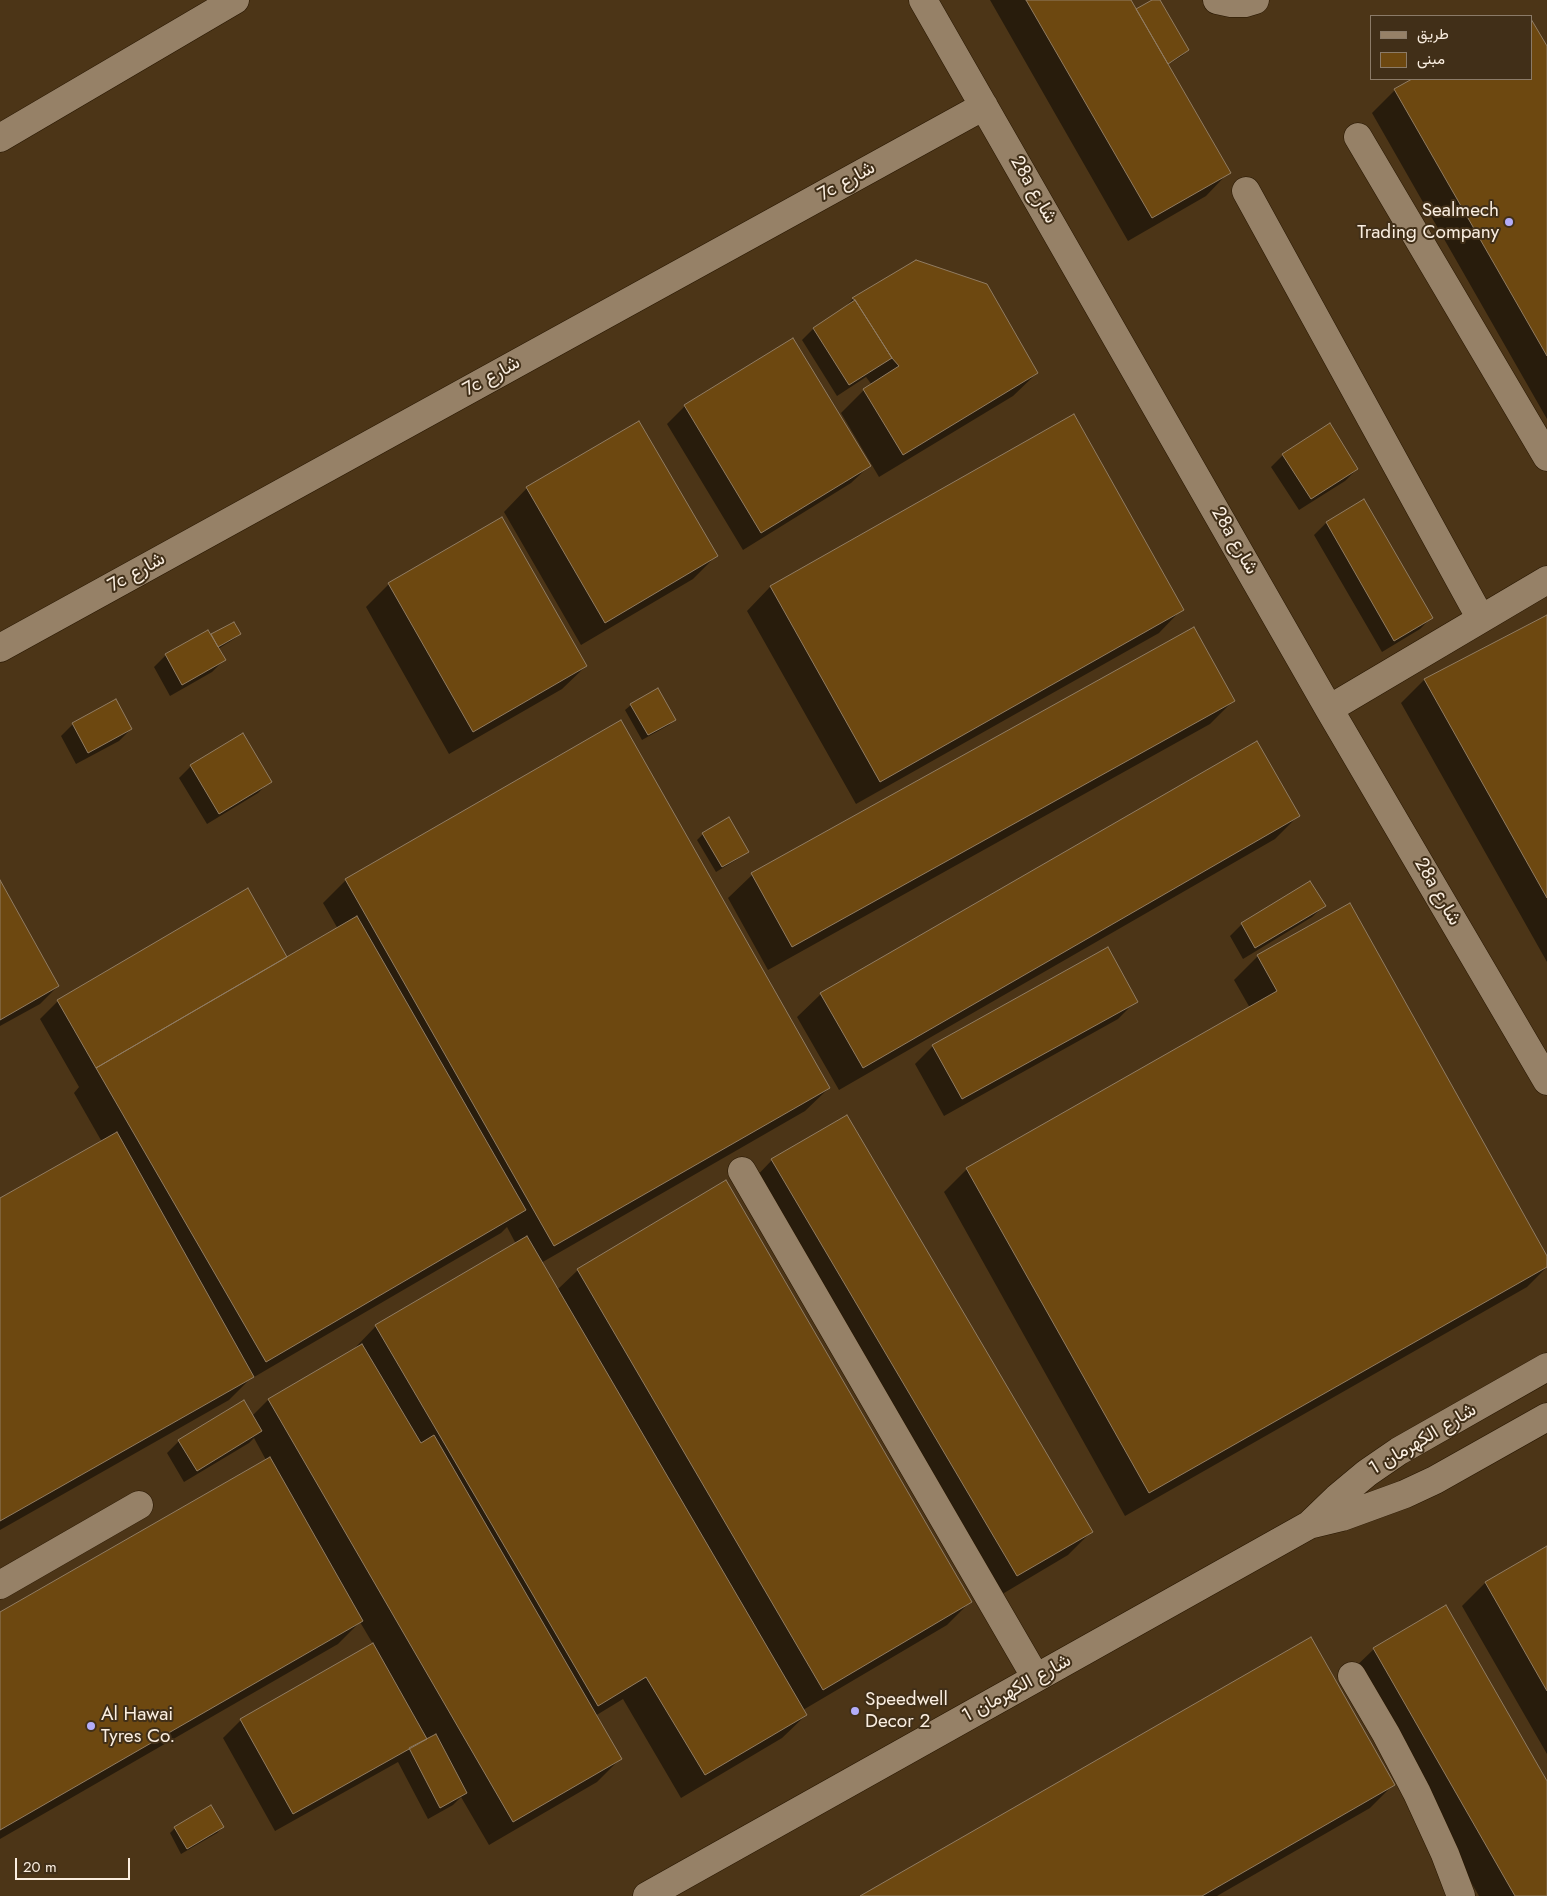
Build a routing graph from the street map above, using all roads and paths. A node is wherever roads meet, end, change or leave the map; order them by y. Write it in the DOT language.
graph roads {
  1 [pos="235,0"];
  2 [pos="923,0"];
  3 [pos="1217,0"];
  4 [pos="1254,0"];
  5 [pos="984,106"];
  6 [pos="1358,137"];
  7 [pos="0,138"];
  8 [pos="1246,191"];
  9 [pos="1547,457"];
  10 [pos="1547,580"];
  11 [pos="1481,619"];
  12 [pos="0,648"];
  13 [pos="1329,708"];
  14 [pos="1547,1081"];
  15 [pos="742,1171"];
  16 [pos="1547,1349"];
  17 [pos="1547,1367"];
  18 [pos="1522,1382"];
  19 [pos="1547,1417"];
  20 [pos="139,1505"];
  21 [pos="1309,1525"];
  22 [pos="0,1585"];
  23 [pos="1352,1676"];
  24 [pos="1036,1678"];
  25 [pos="647,1896"];
  26 [pos="1461,1896"];
  1 -- 7 [label="street"];
  2 -- 5 [label="street, 28a شارع"];
  3 -- 4 [label="street"];
  5 -- 12 [label="street, 7c شارع"];
  5 -- 13 [label="street, 28a شارع"];
  6 -- 9 [label="street"];
  8 -- 11 [label="street"];
  10 -- 11 [label="street"];
  11 -- 13 [label="street"];
  13 -- 14 [label="street, 28a شارع"];
  15 -- 24 [label="street"];
  16 -- 18 [label="street"];
  17 -- 18 [label="street, شارع الكهرمان 1"];
  18 -- 21 [label="street, شارع الكهرمان 1"];
  19 -- 21 [label="street, شارع الكهرمان 1"];
  20 -- 22 [label="street"];
  21 -- 24 [label="street, شارع الكهرمان 1"];
  23 -- 26 [label="street"];
  24 -- 25 [label="street, شارع الكهرمان 1"];
}
